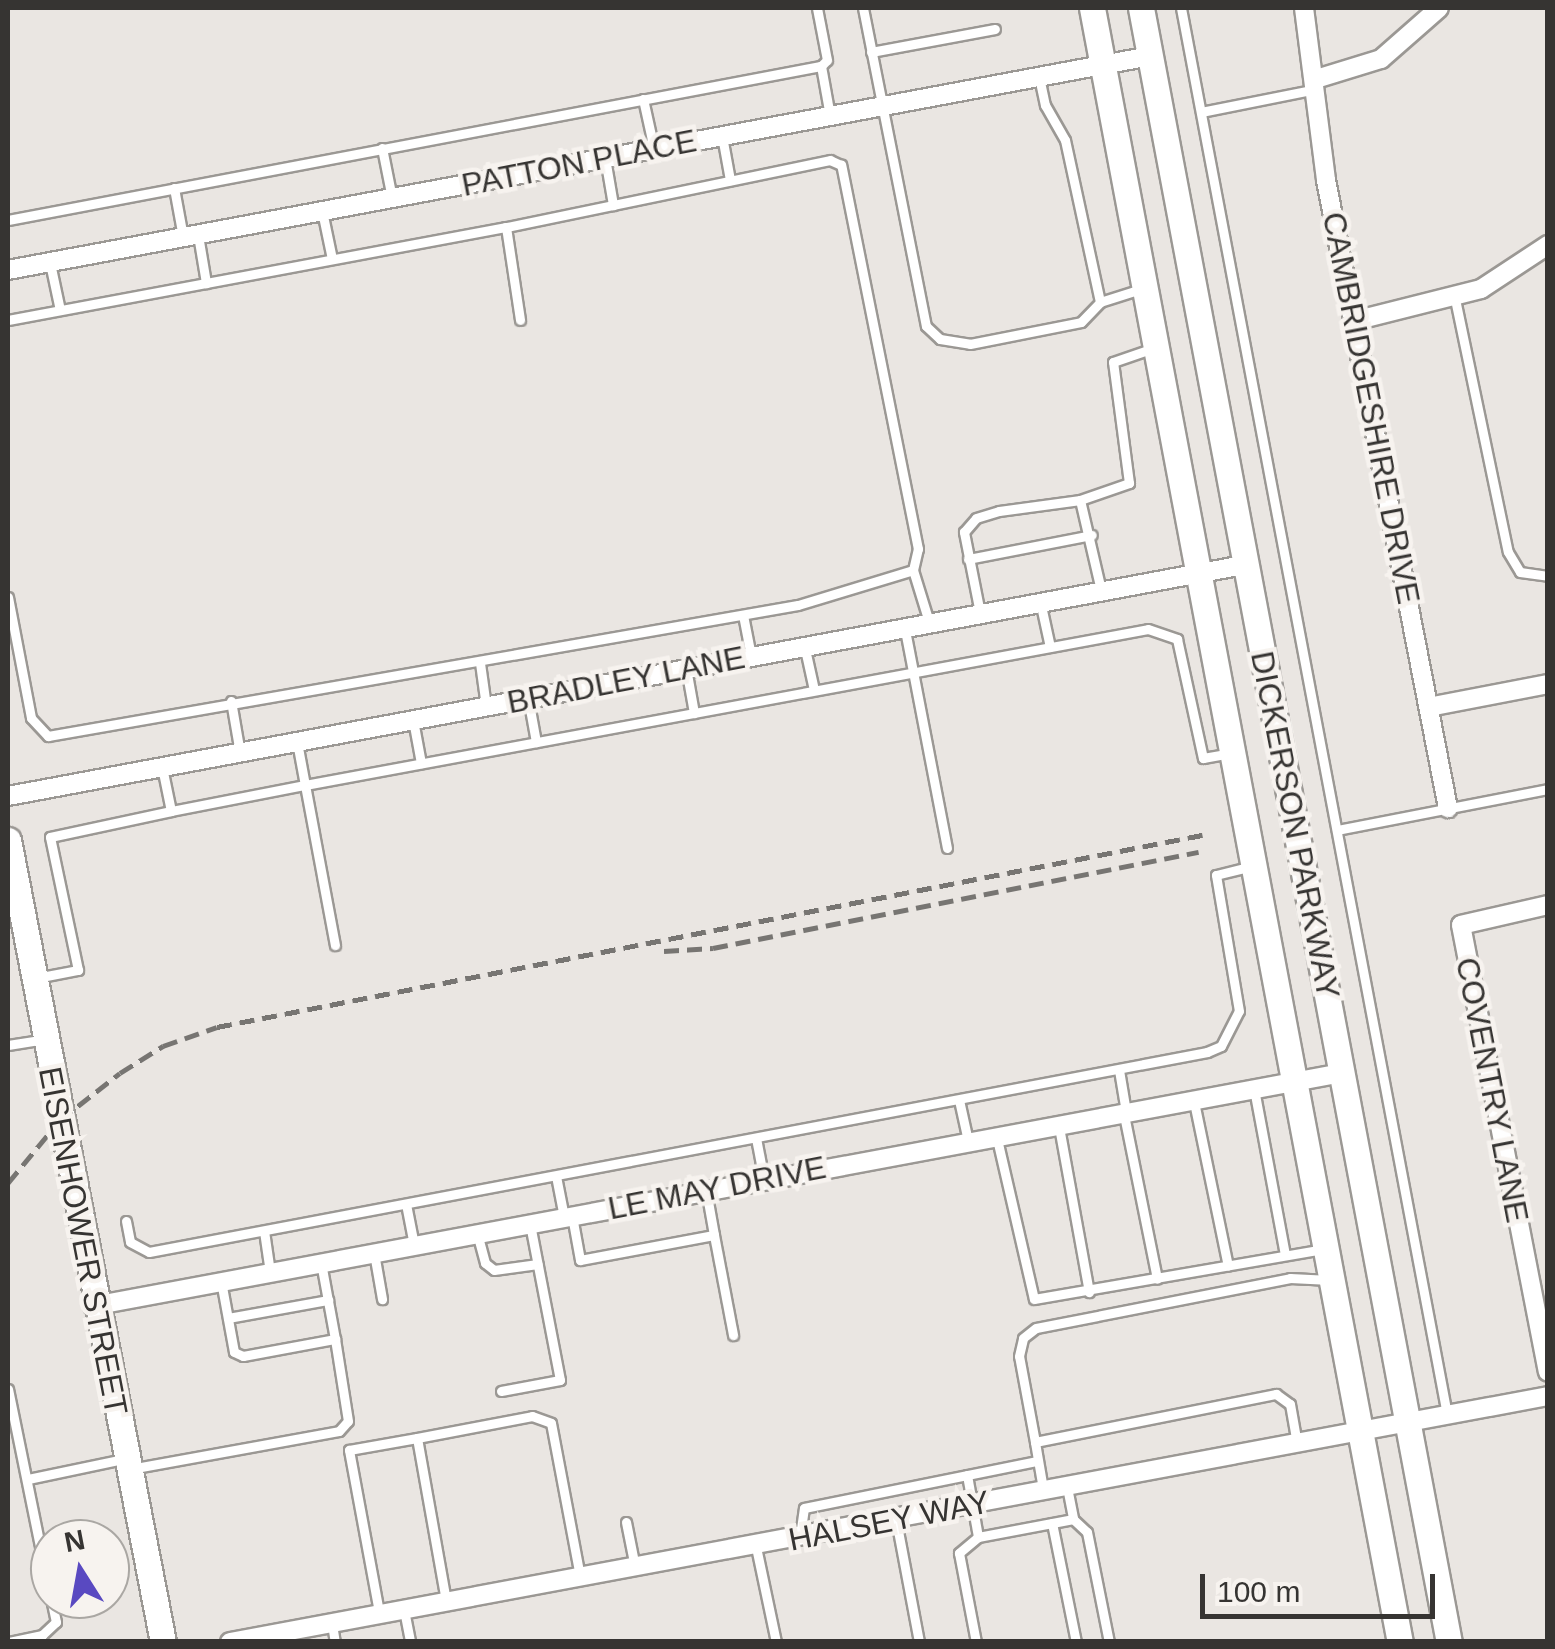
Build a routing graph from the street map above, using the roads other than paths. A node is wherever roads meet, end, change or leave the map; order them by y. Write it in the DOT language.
graph roads {
  1 [pos="817,8"];
  2 [pos="863,8"];
  3 [pos="1092,8"];
  4 [pos="1141,8"];
  5 [pos="1181,8"];
  6 [pos="1304,8"];
  7 [pos="1439,8"];
  8 [pos="994,29"];
  9 [pos="871,52"];
  10 [pos="1150,56"];
  11 [pos="1103,65"];
  12 [pos="822,66"];
  13 [pos="1040,76"];
  14 [pos="1317,84"];
  15 [pos="643,100"];
  16 [pos="882,106"];
  17 [pos="1201,112"];
  18 [pos="830,116"];
  19 [pos="722,136"];
  20 [pos="382,148"];
  21 [pos="654,149"];
  22 [pos="605,158"];
  23 [pos="730,180"];
  24 [pos="174,188"];
  25 [pos="392,198"];
  26 [pos="614,205"];
  27 [pos="322,211"];
  28 [pos="8,220"];
  29 [pos="506,227"];
  30 [pos="190,236"];
  31 [pos="1545,250"];
  32 [pos="332,260"];
  33 [pos="50,262"];
  34 [pos="8,270"];
  35 [pos="206,283"];
  36 [pos="1144,288"];
  37 [pos="1455,298"];
  38 [pos="1100,302"];
  39 [pos="60,310"];
  40 [pos="8,320"];
  41 [pos="520,320"];
  42 [pos="1354,321"];
  43 [pos="1154,348"];
  44 [pos="1080,500"];
  45 [pos="1092,535"];
  46 [pos="968,559"];
  47 [pos="1244,565"];
  48 [pos="913,570"];
  49 [pos="1200,571"];
  50 [pos="1548,576"];
  51 [pos="1101,590"];
  52 [pos="8,598"];
  53 [pos="1040,601"];
  54 [pos="980,612"];
  55 [pos="743,615"];
  56 [pos="928,622"];
  57 [pos="904,627"];
  58 [pos="804,646"];
  59 [pos="1050,647"];
  60 [pos="750,656"];
  61 [pos="480,662"];
  62 [pos="686,668"];
  63 [pos="914,671"];
  64 [pos="1548,684"];
  65 [pos="814,690"];
  66 [pos="528,698"];
  67 [pos="230,701"];
  68 [pos="486,706"];
  69 [pos="1429,706"];
  70 [pos="694,712"];
  71 [pos="413,720"];
  72 [pos="297,742"];
  73 [pos="536,742"];
  74 [pos="240,753"];
  75 [pos="1233,753"];
  76 [pos="422,764"];
  77 [pos="162,768"];
  78 [pos="305,785"];
  79 [pos="1548,789"];
  80 [pos="8,796"];
  81 [pos="1448,808"];
  82 [pos="171,811"];
  83 [pos="1337,830"];
  84 [pos="8,840"];
  85 [pos="947,848"];
  86 [pos="1254,866"];
  87 [pos="1548,905"];
  88 [pos="335,945"];
  89 [pos="34,978"];
  90 [pos="45,1039"];
  91 [pos="8,1046"];
  92 [pos="1119,1070"];
  93 [pos="1342,1073"];
  94 [pos="1294,1082"];
  95 [pos="1254,1089"];
  96 [pos="1194,1099"];
  97 [pos="959,1100"];
  98 [pos="1125,1112"];
  99 [pos="1058,1124"];
  100 [pos="997,1136"];
  101 [pos="756,1138"];
  102 [pos="968,1141"];
  103 [pos="556,1176"];
  104 [pos="764,1180"];
  105 [pos="706,1190"];
  106 [pos="406,1204"];
  107 [pos="568,1216"];
  108 [pos="126,1221"];
  109 [pos="530,1224"];
  110 [pos="264,1231"];
  111 [pos="478,1234"];
  112 [pos="714,1235"];
  113 [pos="414,1245"];
  114 [pos="1324,1248"];
  115 [pos="374,1253"];
  116 [pos="1285,1256"];
  117 [pos="322,1263"];
  118 [pos="538,1264"];
  119 [pos="1228,1266"];
  120 [pos="270,1272"];
  121 [pos="1157,1280"];
  122 [pos="1331,1280"];
  123 [pos="221,1282"];
  124 [pos="1090,1292"];
  125 [pos="328,1300"];
  126 [pos="382,1300"];
  127 [pos="93,1306"];
  128 [pos="228,1318"];
  129 [pos="733,1335"];
  130 [pos="335,1339"];
  131 [pos="1548,1372"];
  132 [pos="8,1388"];
  133 [pos="501,1391"];
  134 [pos="1548,1396"];
  135 [pos="1447,1415"];
  136 [pos="1408,1424"];
  137 [pos="1360,1433"];
  138 [pos="417,1438"];
  139 [pos="1034,1442"];
  140 [pos="1297,1445"];
  141 [pos="1038,1461"];
  142 [pos="126,1464"];
  143 [pos="966,1475"];
  144 [pos="28,1479"];
  145 [pos="1067,1487"];
  146 [pos="1043,1492"];
  147 [pos="882,1493"];
  148 [pos="972,1506"];
  149 [pos="1073,1518"];
  150 [pos="35,1519"];
  151 [pos="892,1521"];
  152 [pos="626,1522"];
  153 [pos="1052,1523"];
  154 [pos="978,1537"];
  155 [pos="800,1538"];
  156 [pos="756,1546"];
  157 [pos="636,1567"];
  158 [pos="580,1577"];
  159 [pos="446,1600"];
  160 [pos="404,1607"];
  161 [pos="378,1612"];
  162 [pos="55,1619"];
  163 [pos="332,1621"];
  164 [pos="9,1642"];
  165 [pos="162,1642"];
  166 [pos="230,1642"];
  167 [pos="335,1642"];
  168 [pos="410,1642"];
  169 [pos="776,1642"];
  170 [pos="919,1642"];
  171 [pos="976,1642"];
  172 [pos="1076,1642"];
  173 [pos="1110,1642"];
  174 [pos="1400,1642"];
  175 [pos="1450,1642"];
  1 -- 12 [label="lane"];
  2 -- 9 [label="lane"];
  3 -- 11 [label="main road, DICKERSON PARKWAY"];
  4 -- 10 [label="main road, DICKERSON PARKWAY"];
  5 -- 17 [label="lane"];
  6 -- 14 [label="street, CAMBRIDGESHIRE DRIVE"];
  7 -- 14 [label="street"];
  8 -- 9 [label="lane"];
  9 -- 16 [label="lane"];
  10 -- 11 [label="street, PATTON PLACE"];
  10 -- 47 [label="main road, DICKERSON PARKWAY"];
  11 -- 13 [label="street, PATTON PLACE"];
  11 -- 36 [label="main road, DICKERSON PARKWAY"];
  12 -- 15 [label="lane"];
  12 -- 18 [label="lane"];
  13 -- 16 [label="street, PATTON PLACE"];
  13 -- 38 [label="lane"];
  14 -- 17 [label="lane"];
  14 -- 42 [label="street, CAMBRIDGESHIRE DRIVE"];
  15 -- 20 [label="lane"];
  15 -- 21 [label="lane"];
  16 -- 18 [label="street, PATTON PLACE"];
  16 -- 38 [label="lane"];
  17 -- 83 [label="lane"];
  18 -- 19 [label="street, PATTON PLACE"];
  19 -- 21 [label="street, PATTON PLACE"];
  19 -- 23 [label="lane"];
  20 -- 24 [label="lane"];
  20 -- 25 [label="lane"];
  21 -- 22 [label="street, PATTON PLACE"];
  22 -- 25 [label="street, PATTON PLACE"];
  22 -- 26 [label="lane"];
  23 -- 26 [label="lane"];
  23 -- 48 [label="lane"];
  24 -- 28 [label="lane"];
  24 -- 30 [label="lane"];
  25 -- 27 [label="street, PATTON PLACE"];
  26 -- 29 [label="lane"];
  27 -- 30 [label="street, PATTON PLACE"];
  27 -- 32 [label="lane"];
  29 -- 32 [label="lane"];
  29 -- 41 [label="lane"];
  30 -- 33 [label="street, PATTON PLACE"];
  30 -- 35 [label="lane"];
  31 -- 37 [label="street"];
  32 -- 35 [label="lane"];
  33 -- 34 [label="street, PATTON PLACE"];
  33 -- 39 [label="lane"];
  35 -- 39 [label="lane"];
  36 -- 38 [label="lane"];
  36 -- 43 [label="main road, DICKERSON PARKWAY"];
  37 -- 42 [label="street"];
  37 -- 50 [label="lane"];
  39 -- 40 [label="lane"];
  42 -- 69 [label="street, CAMBRIDGESHIRE DRIVE"];
  43 -- 44 [label="lane"];
  43 -- 49 [label="main road, DICKERSON PARKWAY"];
  44 -- 45 [label="lane"];
  44 -- 46 [label="lane"];
  45 -- 46 [label="lane"];
  45 -- 51 [label="lane"];
  46 -- 54 [label="lane"];
  47 -- 49 [label="street, BRADLEY LANE"];
  47 -- 93 [label="main road, DICKERSON PARKWAY"];
  48 -- 55 [label="lane"];
  48 -- 56 [label="lane"];
  49 -- 51 [label="street, BRADLEY LANE"];
  49 -- 75 [label="main road, DICKERSON PARKWAY"];
  51 -- 53 [label="street, BRADLEY LANE"];
  52 -- 67 [label="lane"];
  53 -- 54 [label="street, BRADLEY LANE"];
  53 -- 59 [label="lane"];
  54 -- 56 [label="street, BRADLEY LANE"];
  55 -- 60 [label="lane"];
  55 -- 61 [label="lane"];
  56 -- 57 [label="street, BRADLEY LANE"];
  57 -- 58 [label="street, BRADLEY LANE"];
  57 -- 63 [label="lane"];
  58 -- 60 [label="street, BRADLEY LANE"];
  58 -- 65 [label="lane"];
  59 -- 63 [label="lane"];
  59 -- 75 [label="lane"];
  60 -- 62 [label="street, BRADLEY LANE"];
  61 -- 67 [label="lane"];
  61 -- 68 [label="lane"];
  62 -- 66 [label="street, BRADLEY LANE"];
  62 -- 70 [label="lane"];
  63 -- 65 [label="lane"];
  63 -- 85 [label="lane"];
  64 -- 69 [label="street"];
  65 -- 70 [label="lane"];
  66 -- 68 [label="street, BRADLEY LANE"];
  66 -- 73 [label="lane"];
  67 -- 74 [label="lane"];
  68 -- 71 [label="street, BRADLEY LANE"];
  69 -- 81 [label="street, CAMBRIDGESHIRE DRIVE"];
  70 -- 73 [label="lane"];
  71 -- 72 [label="street, BRADLEY LANE"];
  71 -- 76 [label="lane"];
  72 -- 74 [label="street, BRADLEY LANE"];
  72 -- 78 [label="lane"];
  73 -- 76 [label="lane"];
  74 -- 77 [label="street, BRADLEY LANE"];
  75 -- 86 [label="main road, DICKERSON PARKWAY"];
  76 -- 78 [label="lane"];
  77 -- 80 [label="street, BRADLEY LANE"];
  77 -- 82 [label="lane"];
  78 -- 82 [label="lane"];
  78 -- 88 [label="lane"];
  79 -- 81 [label="lane"];
  81 -- 83 [label="lane"];
  82 -- 89 [label="lane"];
  83 -- 135 [label="lane"];
  84 -- 89 [label="main road, EISENHOWER STREET"];
  86 -- 92 [label="lane"];
  86 -- 94 [label="main road, DICKERSON PARKWAY"];
  87 -- 131 [label="street, COVENTRY LANE"];
  89 -- 90 [label="main road, EISENHOWER STREET"];
  90 -- 91 [label="lane"];
  90 -- 127 [label="main road, EISENHOWER STREET"];
  92 -- 97 [label="lane"];
  92 -- 98 [label="lane"];
  93 -- 94 [label="street, LE MAY DRIVE"];
  93 -- 136 [label="main road, DICKERSON PARKWAY"];
  94 -- 95 [label="street, LE MAY DRIVE"];
  94 -- 114 [label="main road, DICKERSON PARKWAY"];
  95 -- 96 [label="street, LE MAY DRIVE"];
  95 -- 116 [label="lane"];
  96 -- 98 [label="street, LE MAY DRIVE"];
  96 -- 119 [label="lane"];
  97 -- 101 [label="lane"];
  97 -- 102 [label="lane"];
  98 -- 99 [label="street, LE MAY DRIVE"];
  98 -- 121 [label="lane"];
  99 -- 100 [label="street, LE MAY DRIVE"];
  99 -- 124 [label="lane"];
  100 -- 102 [label="street, LE MAY DRIVE"];
  100 -- 124 [label="lane"];
  101 -- 103 [label="lane"];
  101 -- 104 [label="lane"];
  102 -- 104 [label="street, LE MAY DRIVE"];
  103 -- 106 [label="lane"];
  103 -- 107 [label="lane"];
  104 -- 105 [label="street, LE MAY DRIVE"];
  105 -- 107 [label="street, LE MAY DRIVE"];
  105 -- 112 [label="lane"];
  106 -- 110 [label="lane"];
  106 -- 113 [label="lane"];
  107 -- 109 [label="street, LE MAY DRIVE"];
  107 -- 112 [label="lane"];
  108 -- 110 [label="lane"];
  109 -- 111 [label="street, LE MAY DRIVE"];
  109 -- 118 [label="lane"];
  110 -- 120 [label="lane"];
  111 -- 113 [label="street, LE MAY DRIVE"];
  111 -- 118 [label="lane"];
  112 -- 129 [label="lane"];
  113 -- 115 [label="street, LE MAY DRIVE"];
  114 -- 116 [label="lane"];
  114 -- 122 [label="main road, DICKERSON PARKWAY"];
  115 -- 117 [label="street, LE MAY DRIVE"];
  115 -- 126 [label="lane"];
  116 -- 119 [label="lane"];
  117 -- 120 [label="street, LE MAY DRIVE"];
  117 -- 125 [label="lane"];
  118 -- 133 [label="lane"];
  119 -- 121 [label="lane"];
  120 -- 123 [label="street, LE MAY DRIVE"];
  121 -- 124 [label="lane"];
  122 -- 137 [label="main road, DICKERSON PARKWAY"];
  122 -- 139 [label="lane"];
  123 -- 127 [label="street, LE MAY DRIVE"];
  123 -- 128 [label="lane"];
  125 -- 128 [label="lane"];
  125 -- 130 [label="lane"];
  127 -- 142 [label="main road, EISENHOWER STREET"];
  128 -- 130 [label="lane"];
  130 -- 142 [label="lane"];
  132 -- 144 [label="lane"];
  134 -- 135 [label="street, HALSEY WAY"];
  135 -- 136 [label="street, HALSEY WAY"];
  136 -- 137 [label="street, HALSEY WAY"];
  136 -- 175 [label="main road, DICKERSON PARKWAY"];
  137 -- 140 [label="street, HALSEY WAY"];
  137 -- 174 [label="main road, DICKERSON PARKWAY"];
  138 -- 158 [label="lane"];
  138 -- 159 [label="lane"];
  138 -- 161 [label="lane"];
  139 -- 140 [label="lane"];
  139 -- 141 [label="lane"];
  140 -- 145 [label="street, HALSEY WAY"];
  141 -- 143 [label="lane"];
  141 -- 146 [label="lane"];
  142 -- 144 [label="lane"];
  142 -- 165 [label="main road, EISENHOWER STREET"];
  143 -- 147 [label="lane"];
  143 -- 148 [label="lane"];
  144 -- 150 [label="lane"];
  145 -- 146 [label="street, HALSEY WAY"];
  145 -- 149 [label="lane"];
  146 -- 148 [label="street, HALSEY WAY"];
  147 -- 151 [label="lane"];
  147 -- 155 [label="lane"];
  148 -- 151 [label="street, HALSEY WAY"];
  148 -- 154 [label="lane"];
  149 -- 153 [label="lane"];
  149 -- 173 [label="lane"];
  151 -- 155 [label="street, HALSEY WAY"];
  151 -- 170 [label="lane"];
  152 -- 157 [label="lane"];
  153 -- 154 [label="lane"];
  153 -- 172 [label="lane"];
  154 -- 171 [label="lane"];
  155 -- 156 [label="street, HALSEY WAY"];
  156 -- 157 [label="street, HALSEY WAY"];
  156 -- 169 [label="lane"];
  157 -- 158 [label="street, HALSEY WAY"];
  158 -- 159 [label="street, HALSEY WAY"];
  159 -- 160 [label="street, HALSEY WAY"];
  160 -- 161 [label="street, HALSEY WAY"];
  160 -- 168 [label="lane"];
  161 -- 163 [label="street, HALSEY WAY"];
  162 -- 164 [label="lane"];
  163 -- 166 [label="street, HALSEY WAY"];
  163 -- 167 [label="lane"];
}
